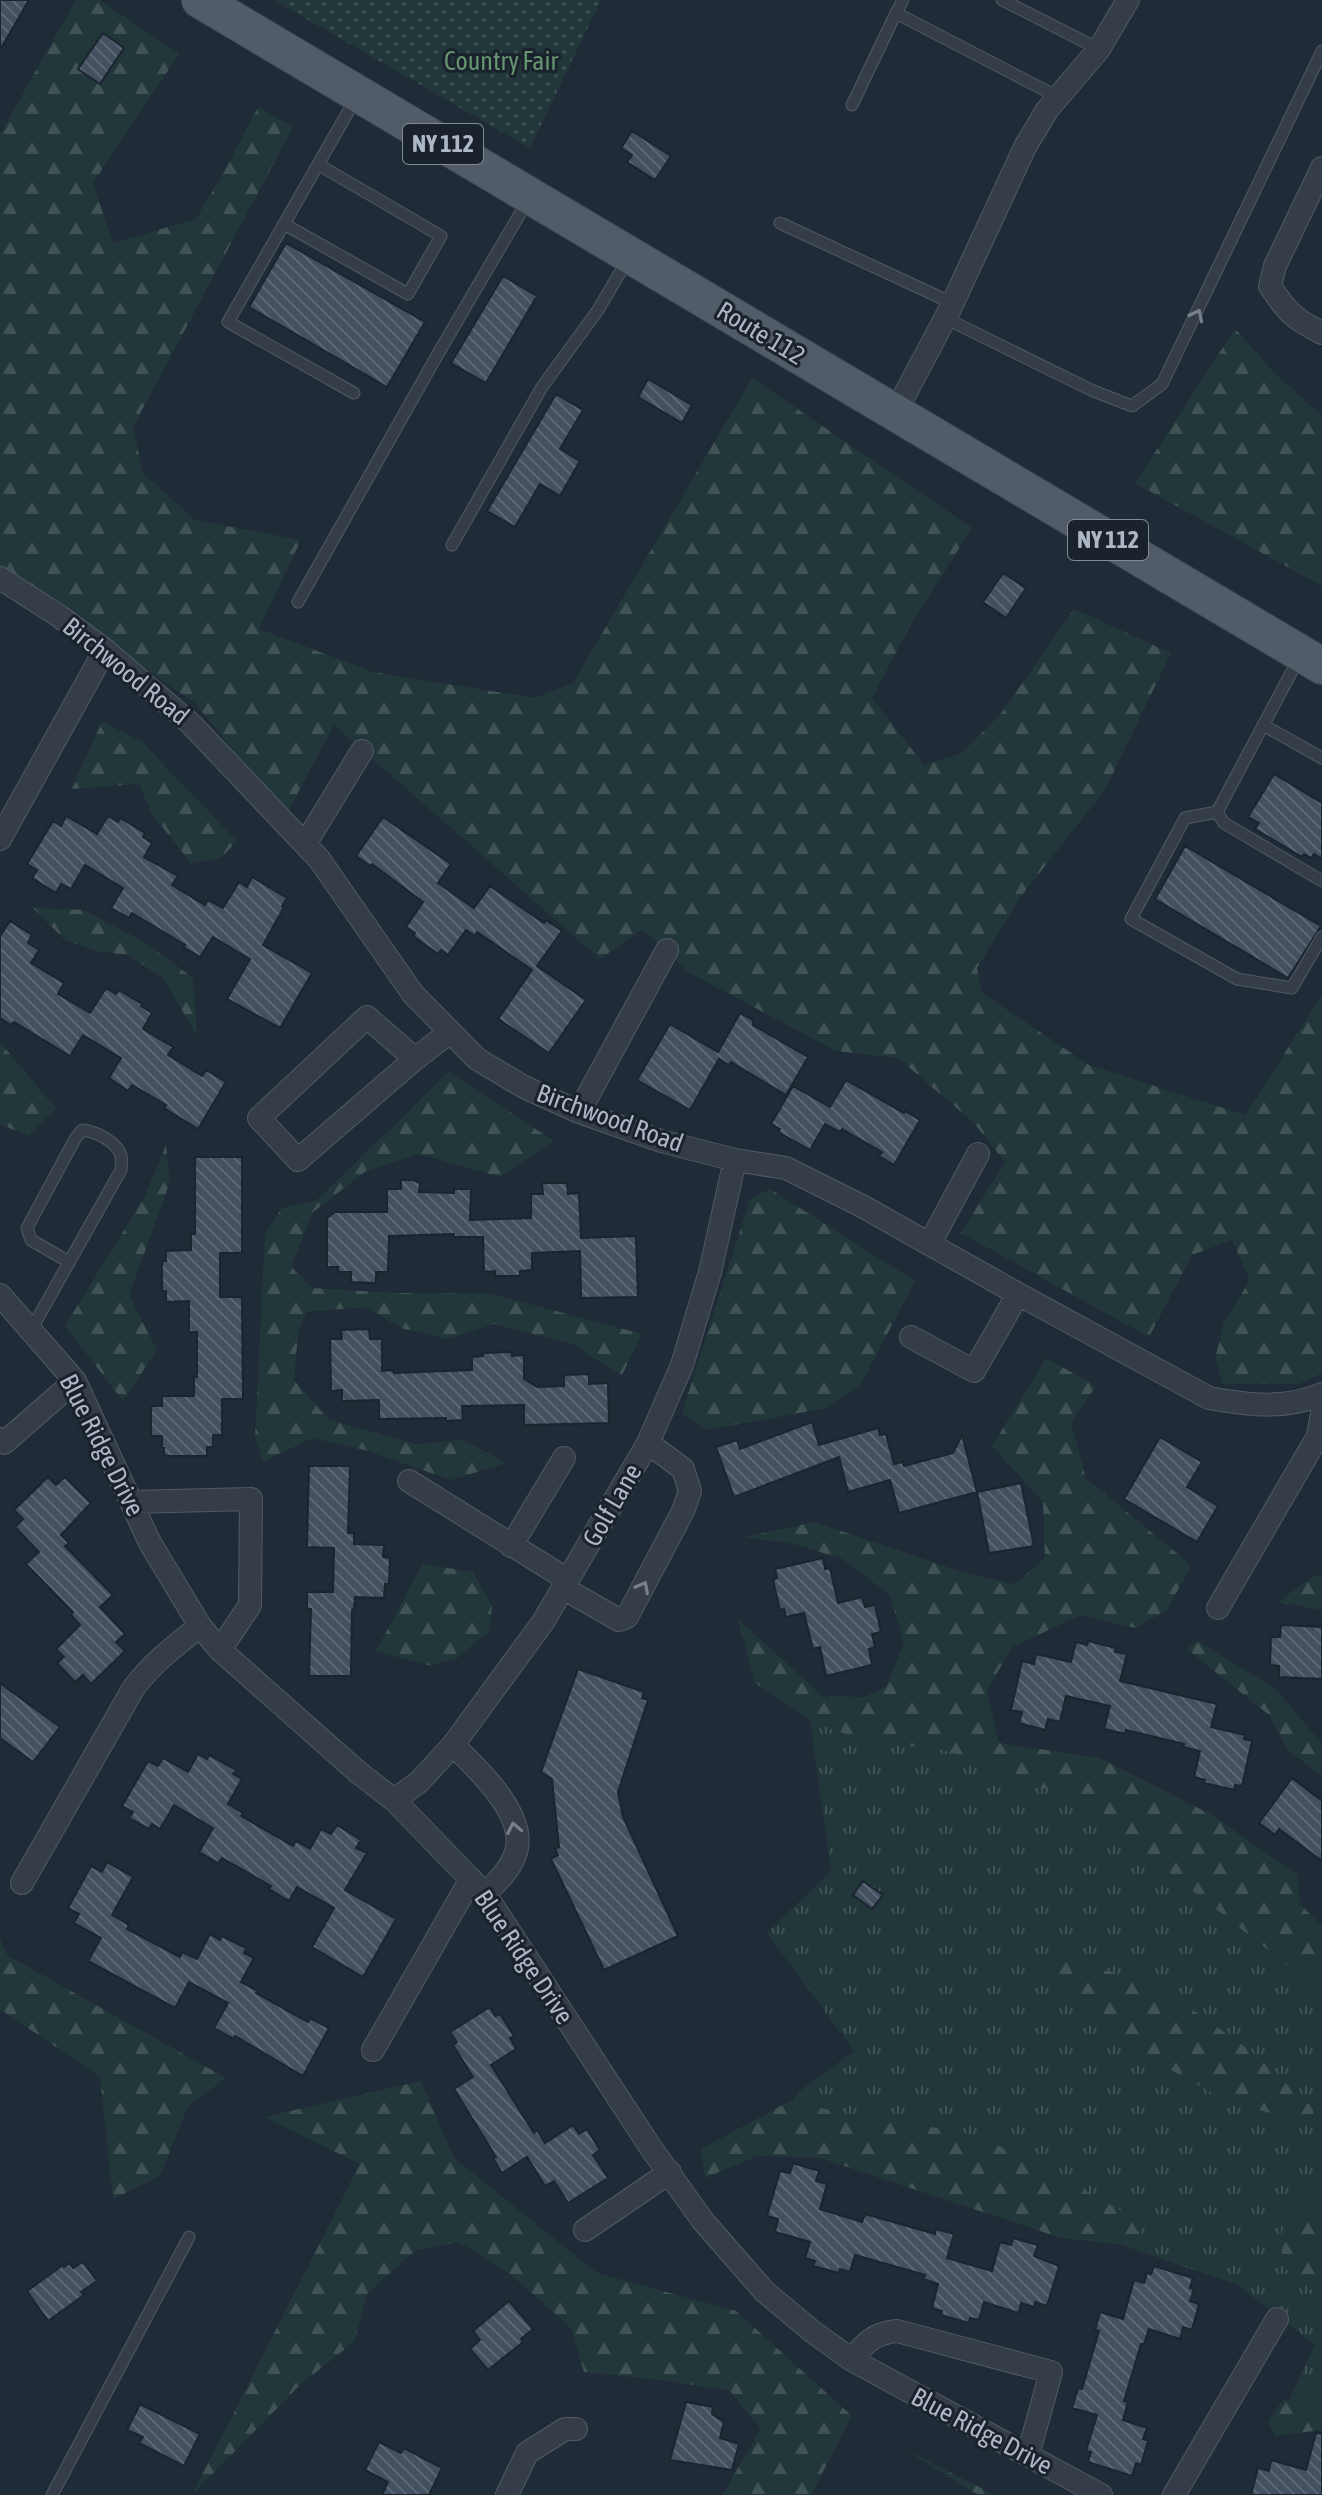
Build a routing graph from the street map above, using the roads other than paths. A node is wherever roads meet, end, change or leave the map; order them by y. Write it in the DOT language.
graph roads {
  1 [pos="200,0"];
  2 [pos="903,0"];
  3 [pos="1002,0"];
  4 [pos="1128,0"];
  5 [pos="896,13"];
  6 [pos="1099,49"];
  7 [pos="1322,51"];
  8 [pos="358,94"];
  9 [pos="1058,97"];
  10 [pos="852,105"];
  11 [pos="319,165"];
  12 [pos="1322,168"];
  13 [pos="531,196"];
  14 [pos="780,223"];
  15 [pos="284,224"];
  16 [pos="630,255"];
  17 [pos="949,311"];
  18 [pos="1322,333"];
  19 [pos="354,393"];
  20 [pos="895,413"];
  21 [pos="452,545"];
  22 [pos="0,578"];
  23 [pos="298,602"];
  24 [pos="105,650"];
  25 [pos="1312,660"];
  26 [pos="1263,725"];
  27 [pos="362,751"];
  28 [pos="1322,758"];
  29 [pos="1217,812"];
  30 [pos="0,839"];
  31 [pos="305,844"];
  32 [pos="1322,881"];
  33 [pos="1322,937"];
  34 [pos="667,950"];
  35 [pos="450,1032"];
  36 [pos="415,1059"];
  37 [pos="579,1112"];
  38 [pos="978,1154"];
  39 [pos="735,1160"];
  40 [pos="930,1243"];
  41 [pos="69,1262"];
  42 [pos="1018,1294"];
  43 [pos="0,1295"];
  44 [pos="31,1330"];
  45 [pos="911,1337"];
  46 [pos="75,1381"];
  47 [pos="1322,1394"];
  48 [pos="1322,1413"];
  49 [pos="0,1439"];
  50 [pos="648,1443"];
  51 [pos="564,1458"];
  52 [pos="409,1481"];
  53 [pos="131,1502"];
  54 [pos="511,1546"];
  55 [pos="566,1584"];
  56 [pos="1218,1608"];
  57 [pos="200,1626"];
  58 [pos="220,1650"];
  59 [pos="453,1745"];
  60 [pos="394,1800"];
  61 [pos="22,1883"];
  62 [pos="478,1887"];
  63 [pos="373,2050"];
  64 [pos="670,2172"];
  65 [pos="585,2230"];
  66 [pos="189,2237"];
  67 [pos="1277,2319"];
  68 [pos="852,2360"];
  69 [pos="576,2429"];
  70 [pos="1028,2455"];
  71 [pos="52,2495"];
  72 [pos="507,2495"];
  73 [pos="1101,2495"];
  74 [pos="1174,2495"];
  1 -- 8 [label="main road, Route 112 / NY 112"];
  2 -- 5 [label="lane"];
  3 -- 6 [label="lane"];
  4 -- 6 [label="street"];
  5 -- 9 [label="lane"];
  5 -- 10 [label="lane"];
  6 -- 9 [label="street"];
  17 -- 7 [label="lane, one-way"];
  8 -- 11 [label="lane"];
  8 -- 13 [label="main road, Route 112 / NY 112"];
  9 -- 17 [label="street"];
  11 -- 15 [label="lane"];
  11 -- 15 [label="lane"];
  12 -- 18 [label="street"];
  13 -- 16 [label="main road, Route 112 / NY 112"];
  13 -- 23 [label="lane"];
  14 -- 17 [label="lane"];
  15 -- 19 [label="lane"];
  16 -- 20 [label="main road, Route 112 / NY 112"];
  16 -- 21 [label="lane"];
  17 -- 20 [label="street"];
  20 -- 25 [label="main road, Route 112 / NY 112"];
  22 -- 24 [label="street, Birchwood Road"];
  24 -- 30 [label="street"];
  24 -- 31 [label="street, Birchwood Road"];
  25 -- 26 [label="lane"];
  26 -- 28 [label="lane"];
  26 -- 29 [label="lane"];
  27 -- 31 [label="street"];
  29 -- 32 [label="lane"];
  29 -- 33 [label="lane"];
  31 -- 35 [label="street, Birchwood Road"];
  34 -- 37 [label="street"];
  35 -- 36 [label="street"];
  35 -- 37 [label="street, Birchwood Road"];
  36 -- 36 [label="street"];
  37 -- 39 [label="street, Birchwood Road"];
  38 -- 40 [label="street"];
  39 -- 40 [label="street, Birchwood Road"];
  39 -- 50 [label="street, Golf Lane"];
  40 -- 42 [label="street, Birchwood Road"];
  41 -- 41 [label="lane"];
  41 -- 44 [label="lane"];
  42 -- 45 [label="street"];
  42 -- 47 [label="street, Birchwood Road"];
  43 -- 44 [label="street, Blue Ridge Drive"];
  44 -- 46 [label="street, Blue Ridge Drive"];
  46 -- 49 [label="street"];
  46 -- 53 [label="street, Blue Ridge Drive"];
  48 -- 56 [label="street"];
  50 -- 55 [label="street, Golf Lane"];
  55 -- 50 [label="street, one-way"];
  51 -- 54 [label="street"];
  52 -- 54 [label="street"];
  53 -- 57 [label="street, Blue Ridge Drive"];
  53 -- 58 [label="street"];
  54 -- 55 [label="street"];
  55 -- 59 [label="street, Golf Lane"];
  57 -- 58 [label="street, Blue Ridge Drive"];
  57 -- 61 [label="street"];
  58 -- 60 [label="street, Blue Ridge Drive"];
  59 -- 60 [label="street, Golf Lane"];
  62 -- 59 [label="street, one-way"];
  60 -- 62 [label="street, Blue Ridge Drive"];
  62 -- 63 [label="street"];
  62 -- 64 [label="street, Blue Ridge Drive"];
  64 -- 65 [label="street"];
  64 -- 68 [label="street, Blue Ridge Drive"];
  66 -- 71 [label="lane"];
  67 -- 74 [label="street"];
  68 -- 70 [label="street, Blue Ridge Drive"];
  68 -- 70 [label="street"];
  69 -- 72 [label="street"];
  70 -- 73 [label="street, Blue Ridge Drive"];
}
